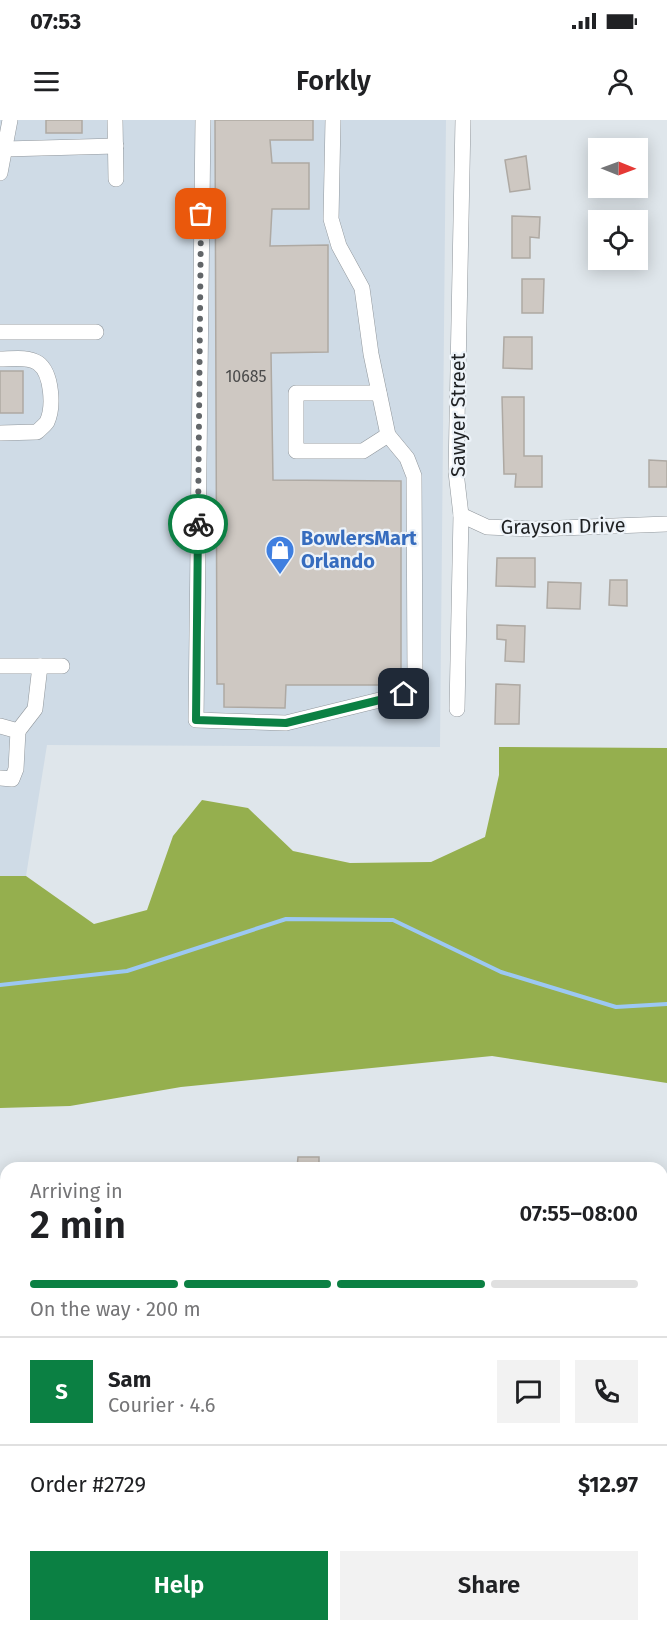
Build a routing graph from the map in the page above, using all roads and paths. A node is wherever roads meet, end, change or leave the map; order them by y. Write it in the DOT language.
graph roads {
  1 [pos="10,120"];
  2 [pos="115,120"];
  3 [pos="203,120"];
  4 [pos="333,120"];
  5 [pos="463,120"];
  6 [pos="116,146"];
  7 [pos="5,149"];
  8 [pos="0,173"];
  9 [pos="116,179"];
  10 [pos="0,332"];
  11 [pos="96,332"];
  12 [pos="0,359"];
  13 [pos="379,393"];
  14 [pos="0,433"];
  15 [pos="388,435"];
  16 [pos="461,515"];
  17 [pos="667,524"];
  18 [pos="0,666"];
  19 [pos="40,666"];
  20 [pos="62,666"];
  21 [pos="457,709"];
  22 [pos="0,726"];
  23 [pos="18,731"];
  24 [pos="0,778"];
  1 -- 7 [label="street"];
  2 -- 6 [label="street"];
  3 -- 15 [label="street"];
  4 -- 13 [label="street"];
  5 -- 16 [label="street, Sawyer Street"];
  6 -- 7 [label="street"];
  6 -- 9 [label="street"];
  7 -- 8 [label="street"];
  10 -- 11 [label="street"];
  12 -- 14 [label="street"];
  13 -- 15 [label="street"];
  13 -- 15 [label="street"];
  16 -- 17 [label="street, Grayson Drive"];
  16 -- 21 [label="street, Sawyer Street"];
  18 -- 19 [label="street"];
  19 -- 20 [label="street"];
  19 -- 23 [label="street"];
  22 -- 23 [label="street"];
  23 -- 24 [label="street"];
}
